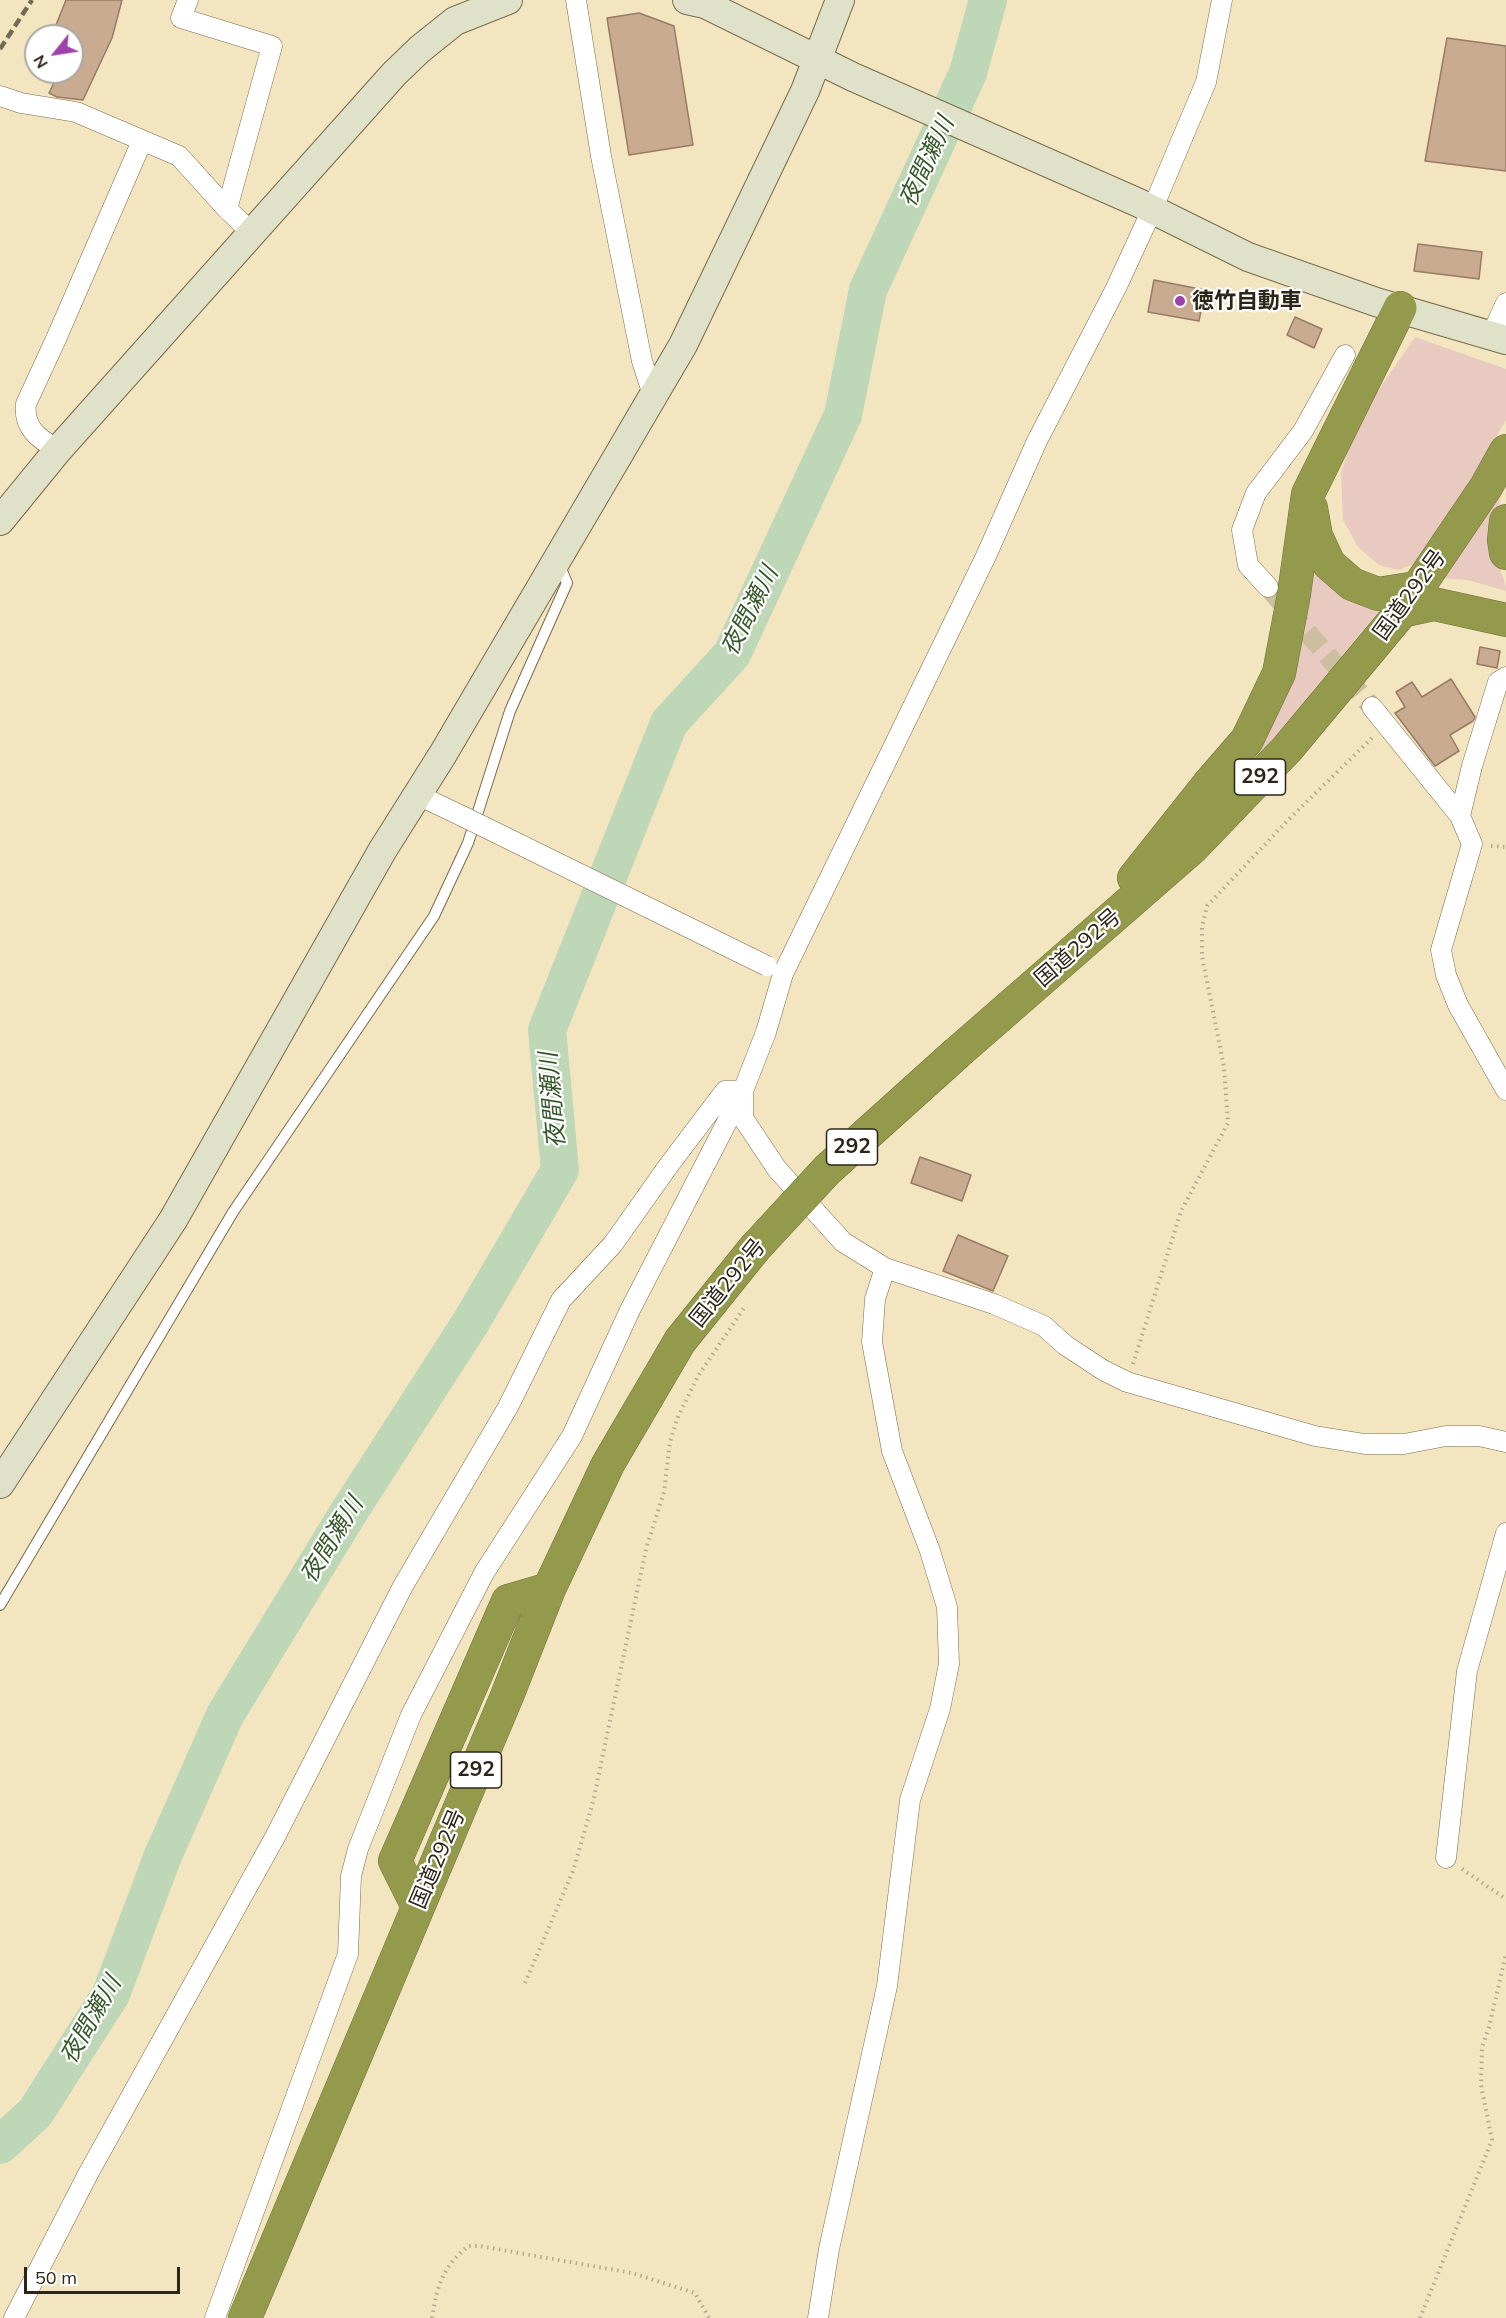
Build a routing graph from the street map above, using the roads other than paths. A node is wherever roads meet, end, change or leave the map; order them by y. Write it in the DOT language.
graph roads {
  1 [pos="188,0"];
  2 [pos="508,0"];
  3 [pos="576,0"];
  4 [pos="687,0"];
  5 [pos="840,0"];
  6 [pos="1222,0"];
  7 [pos="455,11"];
  8 [pos="818,60"];
  9 [pos="0,96"];
  10 [pos="142,141"];
  11 [pos="1146,207"];
  12 [pos="227,209"];
  13 [pos="253,234"];
  14 [pos="1506,303"];
  15 [pos="1400,308"];
  16 [pos="1499,338"];
  17 [pos="1345,355"];
  18 [pos="653,395"];
  19 [pos="58,450"];
  20 [pos="1506,450"];
  21 [pos="1308,494"];
  22 [pos="0,521"];
  23 [pos="1506,521"];
  24 [pos="1506,553"];
  25 [pos="557,561"];
  26 [pos="1268,587"];
  27 [pos="1409,600"];
  28 [pos="1506,620"];
  29 [pos="1506,677"];
  30 [pos="1372,707"];
  31 [pos="418,795"];
  32 [pos="1460,816"];
  33 [pos="1074,951"];
  34 [pos="775,970"];
  35 [pos="1506,1090"];
  36 [pos="743,1091"];
  37 [pos="885,1268"];
  38 [pos="1506,1442"];
  39 [pos="0,1484"];
  40 [pos="1506,1533"];
  41 [pos="0,1605"];
  42 [pos="1446,1858"];
  43 [pos="14,2318"];
  44 [pos="215,2318"];
  45 [pos="245,2318"];
  46 [pos="818,2318"];
  1 -- 12 [label="street"];
  2 -- 7 [label="street"];
  3 -- 18 [label="street"];
  4 -- 8 [label="street"];
  5 -- 8 [label="street"];
  6 -- 11 [label="street"];
  7 -- 13 [label="street"];
  8 -- 11 [label="street"];
  8 -- 18 [label="street"];
  9 -- 10 [label="street"];
  10 -- 12 [label="street"];
  10 -- 19 [label="street"];
  11 -- 15 [label="street"];
  11 -- 34 [label="street"];
  12 -- 13 [label="street"];
  13 -- 19 [label="street"];
  14 -- 16 [label="street"];
  15 -- 16 [label="street"];
  15 -- 21 [label="highway"];
  17 -- 26 [label="street"];
  18 -- 25 [label="street"];
  19 -- 22 [label="street"];
  20 -- 27 [label="highway, 国道292号 / 292"];
  21 -- 27 [label="highway"];
  21 -- 33 [label="highway"];
  23 -- 24 [label="highway"];
  25 -- 31 [label="street"];
  25 -- 41 [label="lane"];
  27 -- 28 [label="highway"];
  27 -- 33 [label="highway, 国道292号 / 292"];
  29 -- 32 [label="street"];
  30 -- 32 [label="street"];
  31 -- 34 [label="street, bridge"];
  31 -- 39 [label="street"];
  32 -- 35 [label="street"];
  33 -- 45 [label="highway, 国道292号 / 292, bridge"];
  34 -- 36 [label="street"];
  36 -- 37 [label="street"];
  36 -- 43 [label="street"];
  36 -- 44 [label="street"];
  37 -- 38 [label="street"];
  37 -- 46 [label="street"];
  40 -- 42 [label="street"];
}
